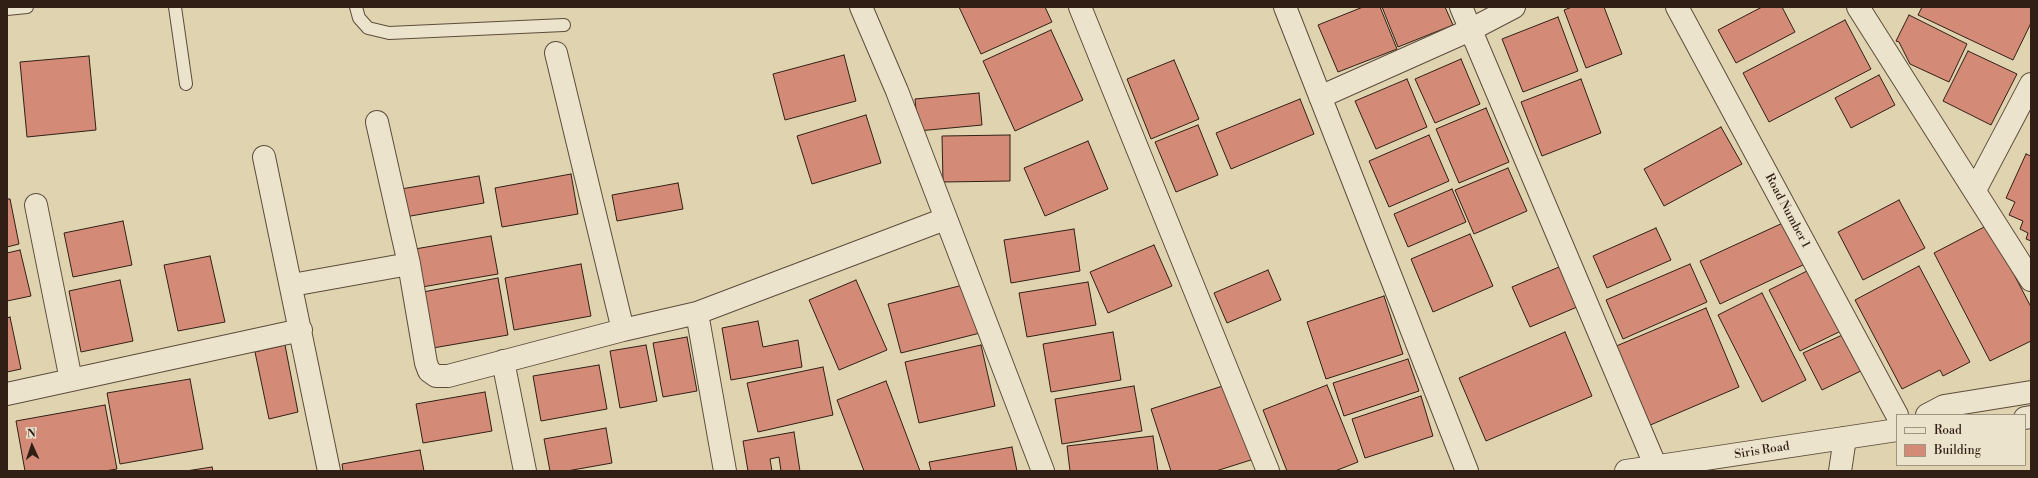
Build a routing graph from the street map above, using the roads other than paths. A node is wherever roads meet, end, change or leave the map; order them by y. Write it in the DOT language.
graph roads {
  1 [pos="27,7"];
  2 [pos="175,7"];
  3 [pos="356,7"];
  4 [pos="861,7"];
  5 [pos="1080,7"];
  6 [pos="1285,7"];
  7 [pos="1461,7"];
  8 [pos="1514,7"];
  9 [pos="1677,7"];
  10 [pos="1858,7"];
  11 [pos="7,9"];
  12 [pos="564,25"];
  13 [pos="1470,30"];
  14 [pos="556,53"];
  15 [pos="186,84"];
  16 [pos="2031,84"];
  17 [pos="1320,97"];
  18 [pos="377,122"];
  19 [pos="264,156"];
  20 [pos="1975,190"];
  21 [pos="36,205"];
  22 [pos="945,219"];
  23 [pos="409,264"];
  24 [pos="2031,280"];
  25 [pos="292,285"];
  26 [pos="697,313"];
  27 [pos="301,330"];
  28 [pos="623,330"];
  29 [pos="503,361"];
  30 [pos="71,380"];
  31 [pos="2031,392"];
  32 [pos="7,394"];
  33 [pos="1897,414"];
  34 [pos="1929,414"];
  35 [pos="1896,430"];
  36 [pos="1846,438"];
  37 [pos="1656,467"];
  38 [pos="330,471"];
  39 [pos="526,471"];
  40 [pos="725,471"];
  41 [pos="1043,471"];
  42 [pos="1268,471"];
  43 [pos="1467,471"];
  44 [pos="1626,471"];
  45 [pos="1840,471"];
  1 -- 11 [label="lane"];
  2 -- 15 [label="lane"];
  3 -- 12 [label="lane"];
  4 -- 22 [label="street"];
  5 -- 42 [label="street"];
  6 -- 17 [label="street"];
  7 -- 13 [label="street"];
  8 -- 13 [label="street"];
  9 -- 33 [label="street, Road Number 1"];
  10 -- 20 [label="street"];
  13 -- 17 [label="street"];
  13 -- 37 [label="street"];
  14 -- 28 [label="street"];
  16 -- 20 [label="street"];
  17 -- 43 [label="street"];
  18 -- 23 [label="street"];
  19 -- 25 [label="street"];
  20 -- 24 [label="street"];
  21 -- 30 [label="street"];
  22 -- 26 [label="street"];
  22 -- 41 [label="street"];
  23 -- 25 [label="street"];
  23 -- 29 [label="street"];
  25 -- 27 [label="street"];
  26 -- 28 [label="street"];
  26 -- 40 [label="street"];
  27 -- 30 [label="street"];
  27 -- 38 [label="street"];
  28 -- 29 [label="street"];
  29 -- 39 [label="street"];
  30 -- 32 [label="street"];
  31 -- 34 [label="street"];
  35 -- 36 [label="street, Siris Road"];
  36 -- 37 [label="street, Siris Road"];
  36 -- 45 [label="street"];
  37 -- 44 [label="street, Siris Road"];
}
